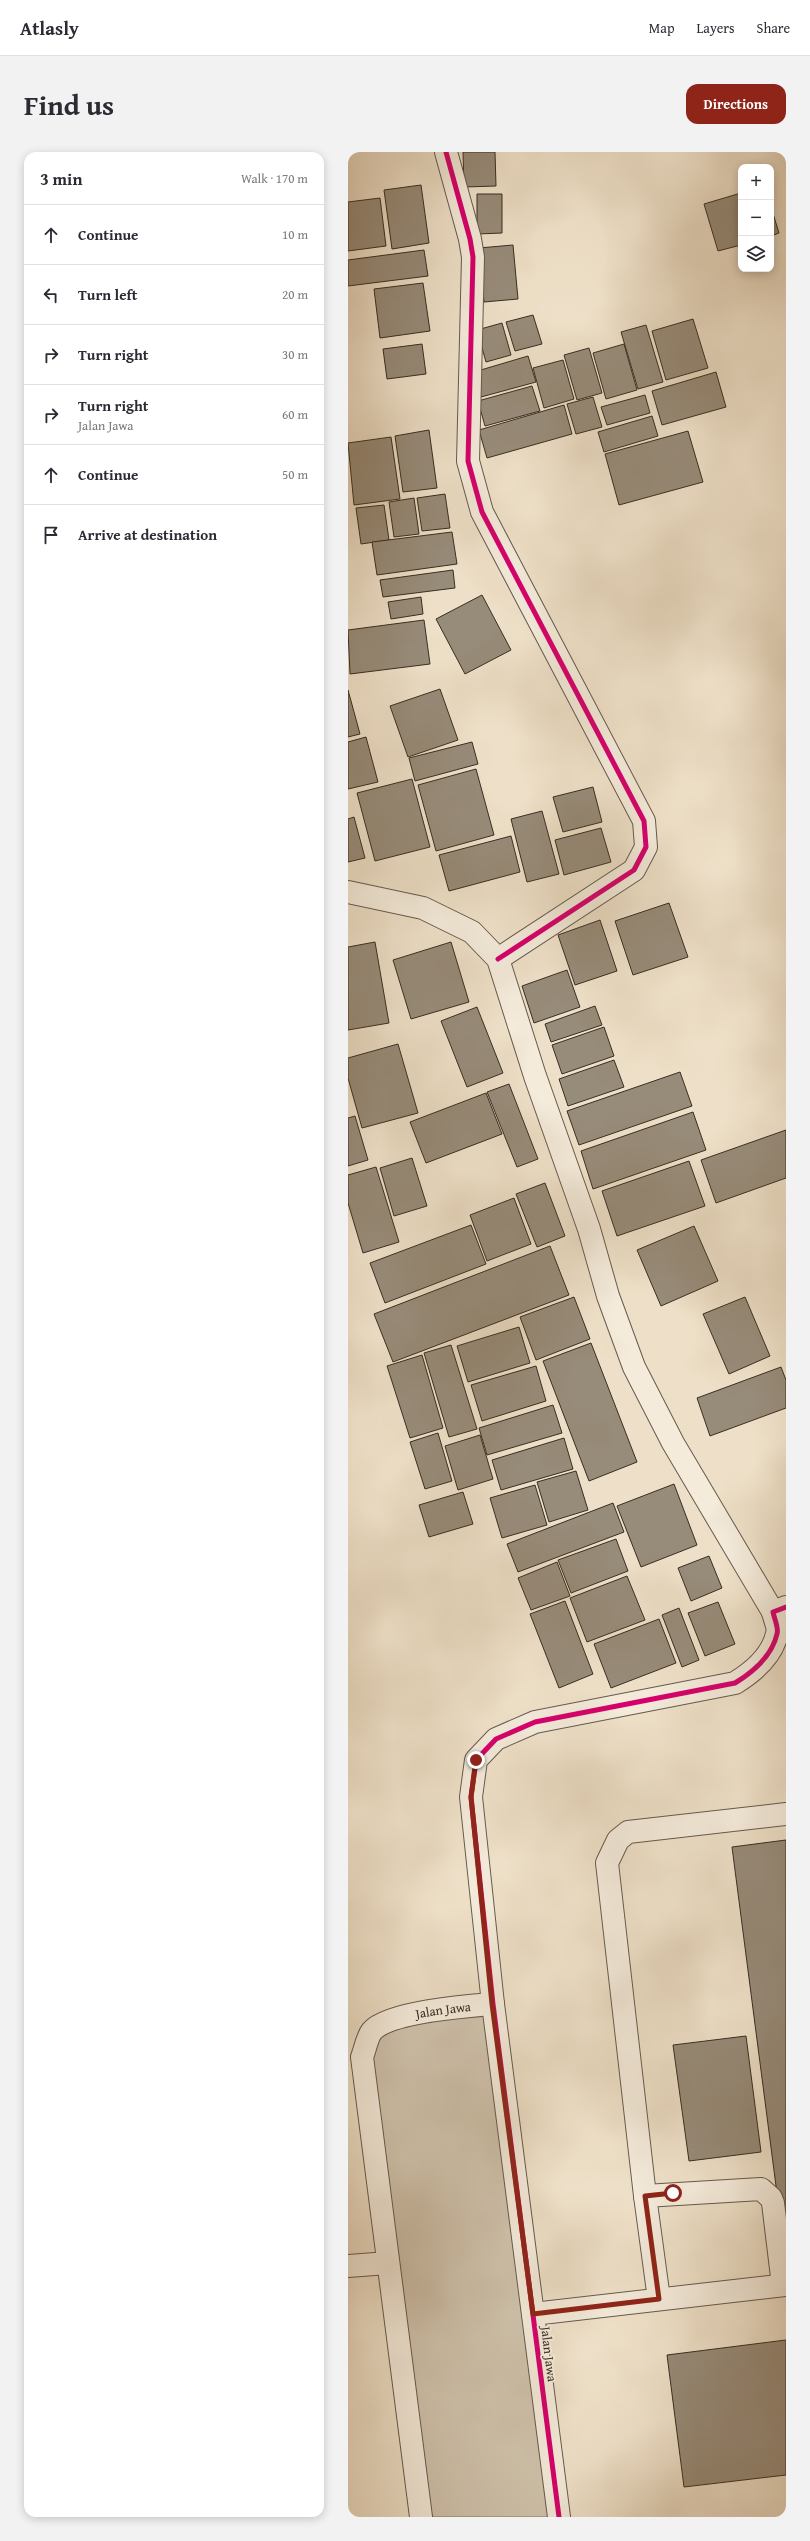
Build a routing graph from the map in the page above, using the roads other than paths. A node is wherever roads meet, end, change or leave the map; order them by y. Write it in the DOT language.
graph roads {
  1 [pos="446,152"];
  2 [pos="348,892"];
  3 [pos="498,959"];
  4 [pos="780,1609"];
  5 [pos="786,1814"];
  6 [pos="492,2004"];
  7 [pos="645,2196"];
  8 [pos="388,2263"];
  9 [pos="348,2266"];
  10 [pos="785,2285"];
  11 [pos="659,2299"];
  12 [pos="533,2314"];
  13 [pos="421,2517"];
  14 [pos="559,2517"];
  1 -- 3 [label="street"];
  2 -- 3 [label="street"];
  3 -- 4 [label="street"];
  4 -- 6 [label="street"];
  5 -- 7 [label="street"];
  6 -- 8 [label="street, Jalan Jawa"];
  6 -- 12 [label="street, Jalan Jawa"];
  7 -- 10 [label="street"];
  7 -- 11 [label="street"];
  8 -- 9 [label="street"];
  8 -- 13 [label="street, Jalan Jawa"];
  10 -- 11 [label="street"];
  11 -- 12 [label="street"];
  12 -- 14 [label="street, Jalan Jawa"];
}
